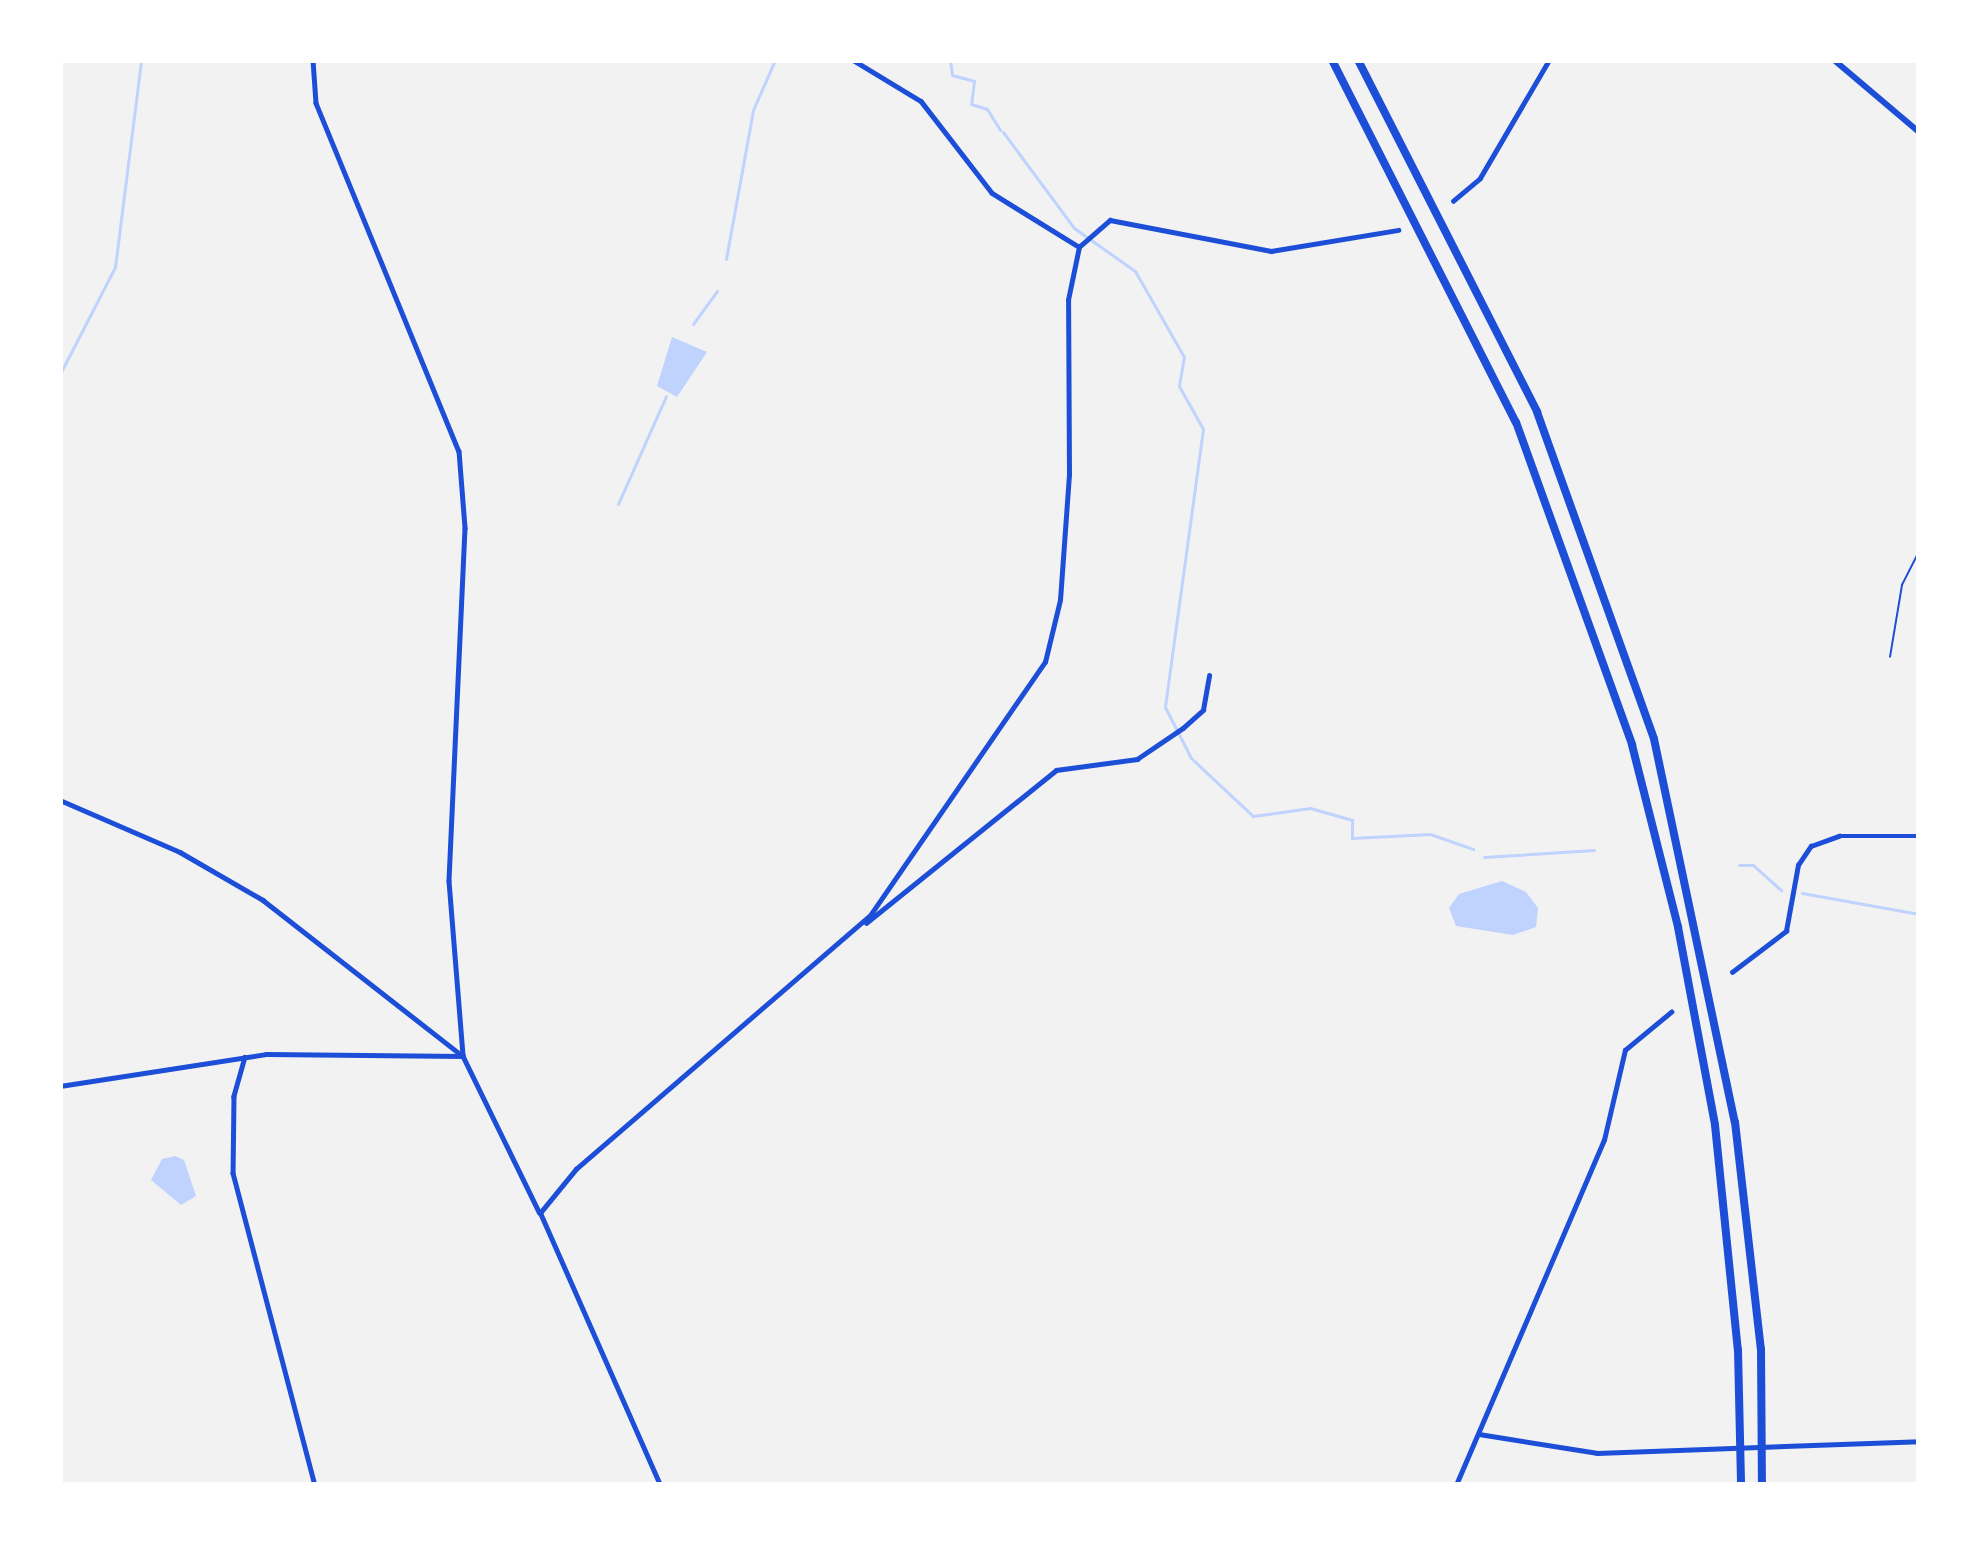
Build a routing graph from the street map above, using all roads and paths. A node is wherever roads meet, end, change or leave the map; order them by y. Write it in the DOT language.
graph roads {
  1 [pos="313,60"];
  2 [pos="854,60"];
  3 [pos="1332,60"];
  4 [pos="1358,60"];
  5 [pos="1549,60"];
  6 [pos="1834,60"];
  7 [pos="1919,132"];
  8 [pos="1453,201"];
  9 [pos="1398,230"];
  10 [pos="1082,244"];
  11 [pos="1919,551"];
  12 [pos="1890,657"];
  13 [pos="1209,676"];
  14 [pos="60,800"];
  15 [pos="1919,836"];
  16 [pos="861,925"];
  17 [pos="1732,972"];
  18 [pos="1671,1012"];
  19 [pos="245,1057"];
  20 [pos="463,1057"];
  21 [pos="60,1086"];
  22 [pos="540,1213"];
  23 [pos="1479,1434"];
  24 [pos="1919,1441"];
  25 [pos="315,1485"];
  26 [pos="661,1485"];
  27 [pos="1456,1485"];
  28 [pos="1741,1485"];
  29 [pos="1762,1485"];
  1 -- 20 [label="street"];
  2 -- 10 [label="street"];
  3 -- 28 [label="highway"];
  4 -- 29 [label="highway"];
  5 -- 8 [label="street"];
  6 -- 7 [label="main road"];
  9 -- 10 [label="street"];
  10 -- 16 [label="street"];
  11 -- 12 [label="lane"];
  13 -- 16 [label="street"];
  14 -- 20 [label="street"];
  15 -- 17 [label="street"];
  16 -- 22 [label="street"];
  18 -- 23 [label="street"];
  19 -- 20 [label="street"];
  19 -- 21 [label="street"];
  19 -- 25 [label="street"];
  20 -- 22 [label="street"];
  22 -- 26 [label="street"];
  23 -- 24 [label="street"];
  23 -- 27 [label="street"];
}
